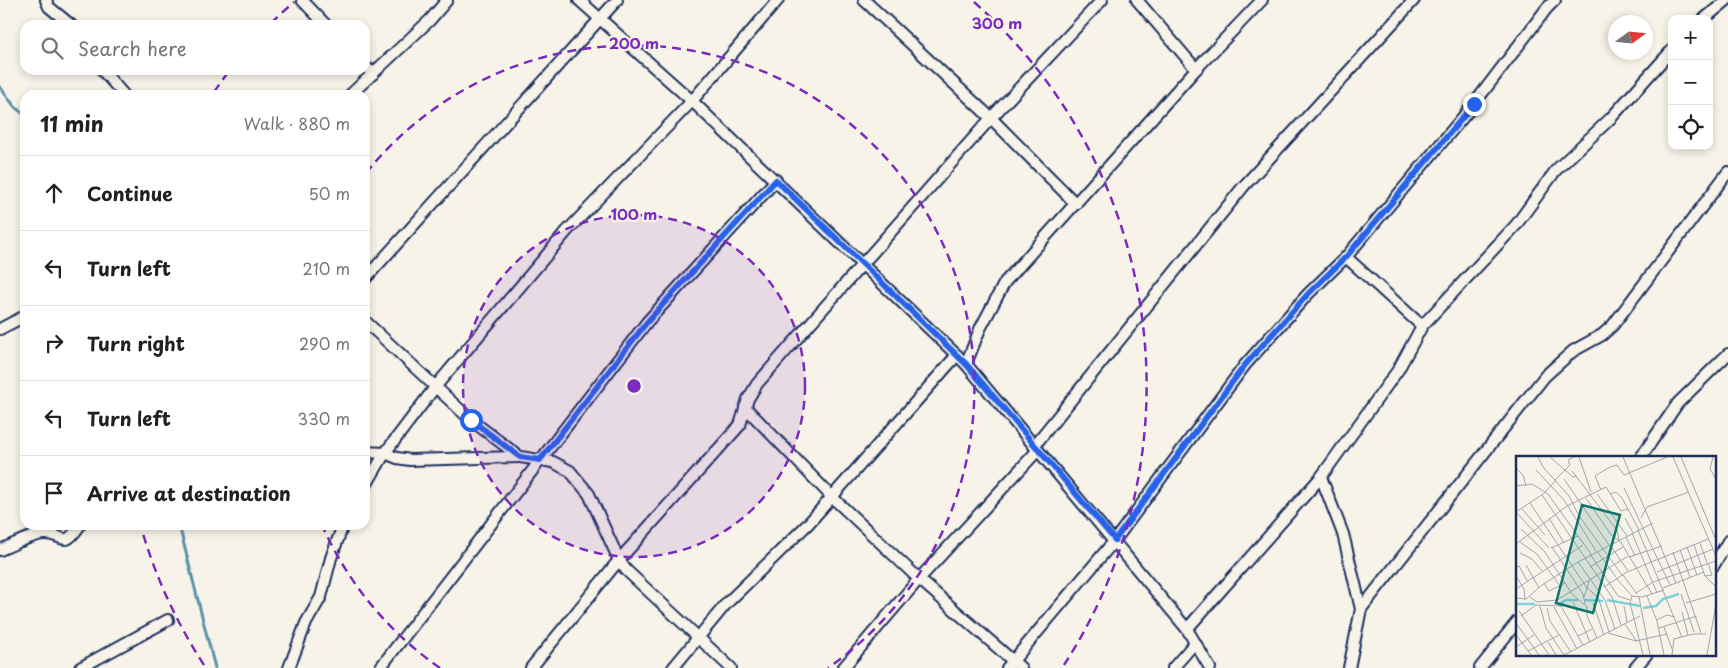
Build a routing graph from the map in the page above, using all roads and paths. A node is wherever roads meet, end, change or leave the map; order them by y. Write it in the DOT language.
graph roads {
  1 [pos="46,0"];
  2 [pos="302,0"];
  3 [pos="447,0"];
  4 [pos="579,0"];
  5 [pos="617,0"];
  6 [pos="778,0"];
  7 [pos="864,0"];
  8 [pos="1102,0"];
  9 [pos="1137,0"];
  10 [pos="1262,0"];
  11 [pos="1414,0"];
  12 [pos="1555,0"];
  13 [pos="1727,0"];
  14 [pos="1709,15"];
  15 [pos="601,19"];
  16 [pos="65,20"];
  17 [pos="321,20"];
  18 [pos="1668,54"];
  19 [pos="1196,69"];
  20 [pos="370,71"];
  21 [pos="373,74"];
  22 [pos="106,75"];
  23 [pos="120,90"];
  24 [pos="355,90"];
  25 [pos="692,101"];
  26 [pos="991,118"];
  27 [pos="1728,172"];
  28 [pos="776,180"];
  29 [pos="1076,204"];
  30 [pos="1346,257"];
  31 [pos="864,265"];
  32 [pos="370,272"];
  33 [pos="20,319"];
  34 [pos="370,326"];
  35 [pos="1422,326"];
  36 [pos="0,329"];
  37 [pos="1728,354"];
  38 [pos="957,355"];
  39 [pos="966,364"];
  40 [pos="436,386"];
  41 [pos="745,407"];
  42 [pos="1036,448"];
  43 [pos="370,452"];
  44 [pos="385,453"];
  45 [pos="1642,456"];
  46 [pos="520,457"];
  47 [pos="540,460"];
  48 [pos="1321,477"];
  49 [pos="370,478"];
  50 [pos="832,497"];
  51 [pos="76,530"];
  52 [pos="341,530"];
  53 [pos="1115,540"];
  54 [pos="1728,541"];
  55 [pos="0,550"];
  56 [pos="619,560"];
  57 [pos="1716,562"];
  58 [pos="919,579"];
  59 [pos="1361,609"];
  60 [pos="168,620"];
  61 [pos="1516,623"];
  62 [pos="1187,629"];
  63 [pos="698,639"];
  64 [pos="1194,644"];
  65 [pos="1645,656"];
  66 [pos="1014,666"];
  67 [pos="80,668"];
  68 [pos="289,668"];
  69 [pos="380,668"];
  70 [pos="531,668"];
  71 [pos="673,668"];
  72 [pos="731,668"];
  73 [pos="843,668"];
  74 [pos="1173,668"];
  75 [pos="1210,668"];
  76 [pos="1349,668"];
  77 [pos="1480,668"];
  78 [pos="1635,668"];
  1 -- 16 [label="street"];
  2 -- 17 [label="street"];
  3 -- 21 [label="street"];
  4 -- 15 [label="street"];
  5 -- 15 [label="street"];
  6 -- 25 [label="street"];
  7 -- 26 [label="street"];
  8 -- 26 [label="street"];
  9 -- 19 [label="street"];
  10 -- 19 [label="street"];
  11 -- 42 [label="street"];
  12 -- 30 [label="street"];
  13 -- 14 [label="street"];
  15 -- 25 [label="street"];
  15 -- 32 [label="street"];
  18 -- 35 [label="street"];
  19 -- 29 [label="street"];
  20 -- 21 [label="street"];
  21 -- 24 [label="street"];
  22 -- 23 [label="street"];
  25 -- 28 [label="street"];
  25 -- 40 [label="street"];
  26 -- 29 [label="street"];
  26 -- 31 [label="street"];
  27 -- 59 [label="street"];
  28 -- 31 [label="street"];
  28 -- 47 [label="street"];
  29 -- 39 [label="street"];
  30 -- 35 [label="street"];
  30 -- 53 [label="street"];
  31 -- 38 [label="street"];
  31 -- 41 [label="street"];
  33 -- 36 [label="street"];
  34 -- 40 [label="street"];
  35 -- 48 [label="street"];
  37 -- 45 [label="street"];
  38 -- 39 [label="street"];
  38 -- 50 [label="street"];
  39 -- 42 [label="street"];
  40 -- 44 [label="street"];
  40 -- 46 [label="street"];
  41 -- 50 [label="street"];
  41 -- 56 [label="street"];
  42 -- 53 [label="street"];
  42 -- 58 [label="street"];
  43 -- 44 [label="street"];
  44 -- 46 [label="street"];
  44 -- 49 [label="street"];
  46 -- 47 [label="street"];
  47 -- 56 [label="street"];
  47 -- 69 [label="street"];
  48 -- 59 [label="street"];
  48 -- 62 [label="street"];
  50 -- 58 [label="street"];
  50 -- 63 [label="street"];
  51 -- 55 [label="street"];
  52 -- 68 [label="street"];
  53 -- 62 [label="street"];
  53 -- 66 [label="street"];
  54 -- 57 [label="street"];
  56 -- 63 [label="street"];
  56 -- 70 [label="street"];
  58 -- 66 [label="street"];
  58 -- 73 [label="street"];
  59 -- 76 [label="street"];
  60 -- 67 [label="street"];
  61 -- 77 [label="street"];
  62 -- 64 [label="street"];
  63 -- 71 [label="street"];
  63 -- 72 [label="street"];
  64 -- 74 [label="street"];
  64 -- 75 [label="street"];
  65 -- 78 [label="street"];
}
